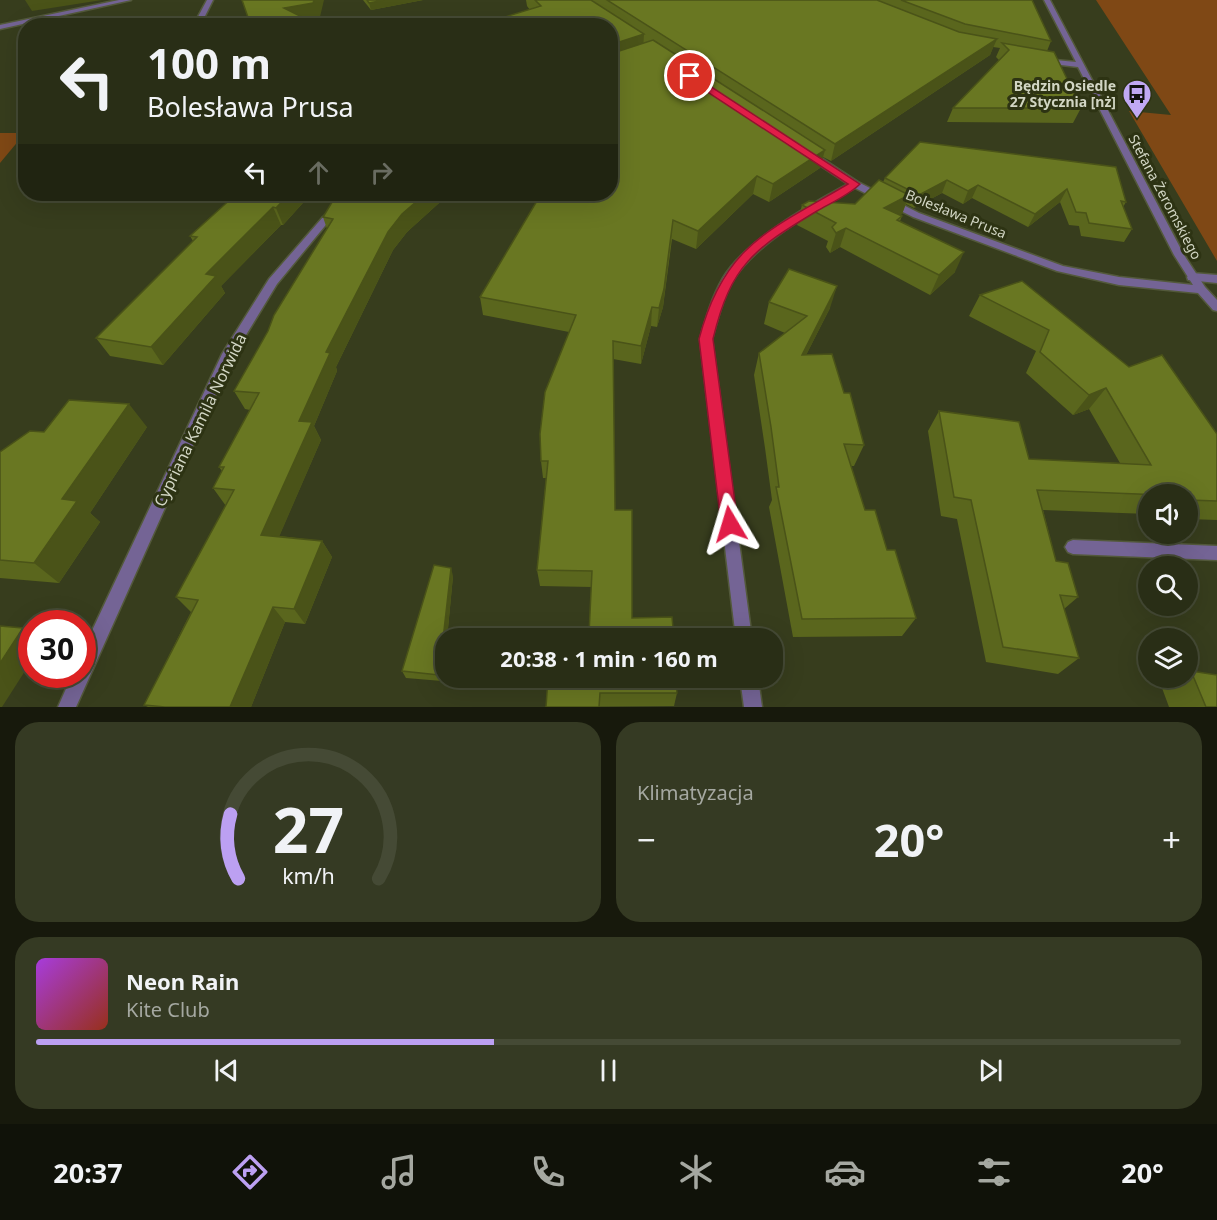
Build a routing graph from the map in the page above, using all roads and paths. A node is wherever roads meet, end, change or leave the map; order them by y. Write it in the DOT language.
graph roads {
  1 [pos="128,0"];
  2 [pos="210,0"];
  3 [pos="1047,0"];
  4 [pos="43,18"];
  5 [pos="200,18"];
  6 [pos="18,23"];
  7 [pos="0,27"];
  8 [pos="1035,60"];
  9 [pos="1080,65"];
  10 [pos="797,146"];
  11 [pos="855,184"];
  12 [pos="346,201"];
  13 [pos="1192,277"];
  14 [pos="1217,279"];
  15 [pos="1201,290"];
  16 [pos="1217,307"];
  17 [pos="1073,547"];
  18 [pos="1217,553"];
  19 [pos="743,628"];
  20 [pos="96,642"];
  21 [pos="76,688"];
  22 [pos="750,688"];
  23 [pos="68,707"];
  24 [pos="753,707"];
  1 -- 4 [label="street"];
  2 -- 5 [label="street"];
  3 -- 9 [label="street, Stefana Żeromskiego"];
  6 -- 7 [label="street"];
  8 -- 9 [label="street"];
  9 -- 13 [label="street, Stefana Żeromskiego"];
  10 -- 11 [label="street, Bolesława Prusa"];
  11 -- 15 [label="street, Bolesława Prusa"];
  11 -- 19 [label="street"];
  12 -- 20 [label="street, Cypriana Kamila Norwida"];
  13 -- 14 [label="street"];
  13 -- 15 [label="street, Stefana Żeromskiego"];
  15 -- 16 [label="street, Stefana Żeromskiego"];
  17 -- 18 [label="street"];
  21 -- 23 [label="street, Cypriana Kamila Norwida"];
  22 -- 24 [label="street"];
}
